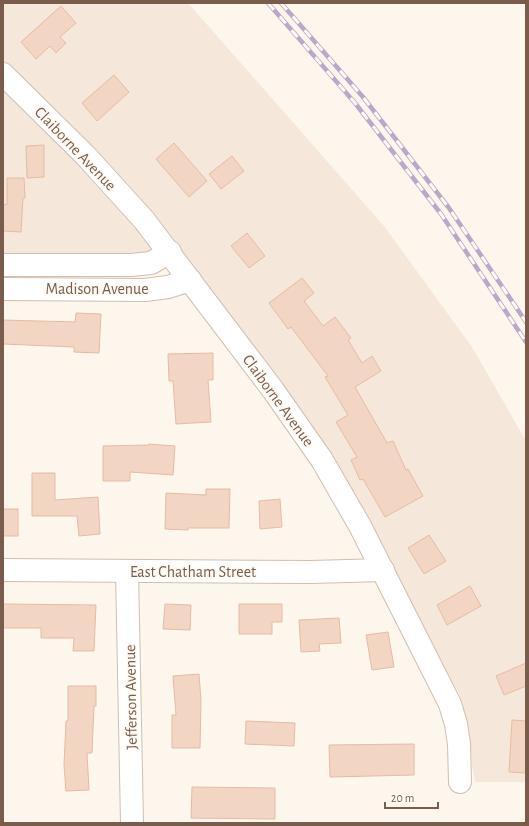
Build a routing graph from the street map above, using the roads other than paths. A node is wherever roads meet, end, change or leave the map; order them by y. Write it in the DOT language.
graph roads {
  1 [pos="3,74"];
  2 [pos="170,252"];
  3 [pos="3,265"];
  4 [pos="190,280"];
  5 [pos="3,288"];
  6 [pos="3,570"];
  7 [pos="383,570"];
  8 [pos="127,571"];
  9 [pos="460,782"];
  10 [pos="132,823"];
  1 -- 2 [label="street, Claiborne Avenue"];
  2 -- 3 [label="street, Madison Avenue"];
  2 -- 4 [label="street, Claiborne Avenue"];
  4 -- 5 [label="street, Madison Avenue"];
  4 -- 7 [label="street, Claiborne Avenue"];
  6 -- 8 [label="street, East Chatham Street"];
  7 -- 8 [label="street, East Chatham Street"];
  7 -- 9 [label="street, Claiborne Avenue"];
  8 -- 10 [label="street, Jefferson Avenue"];
}
